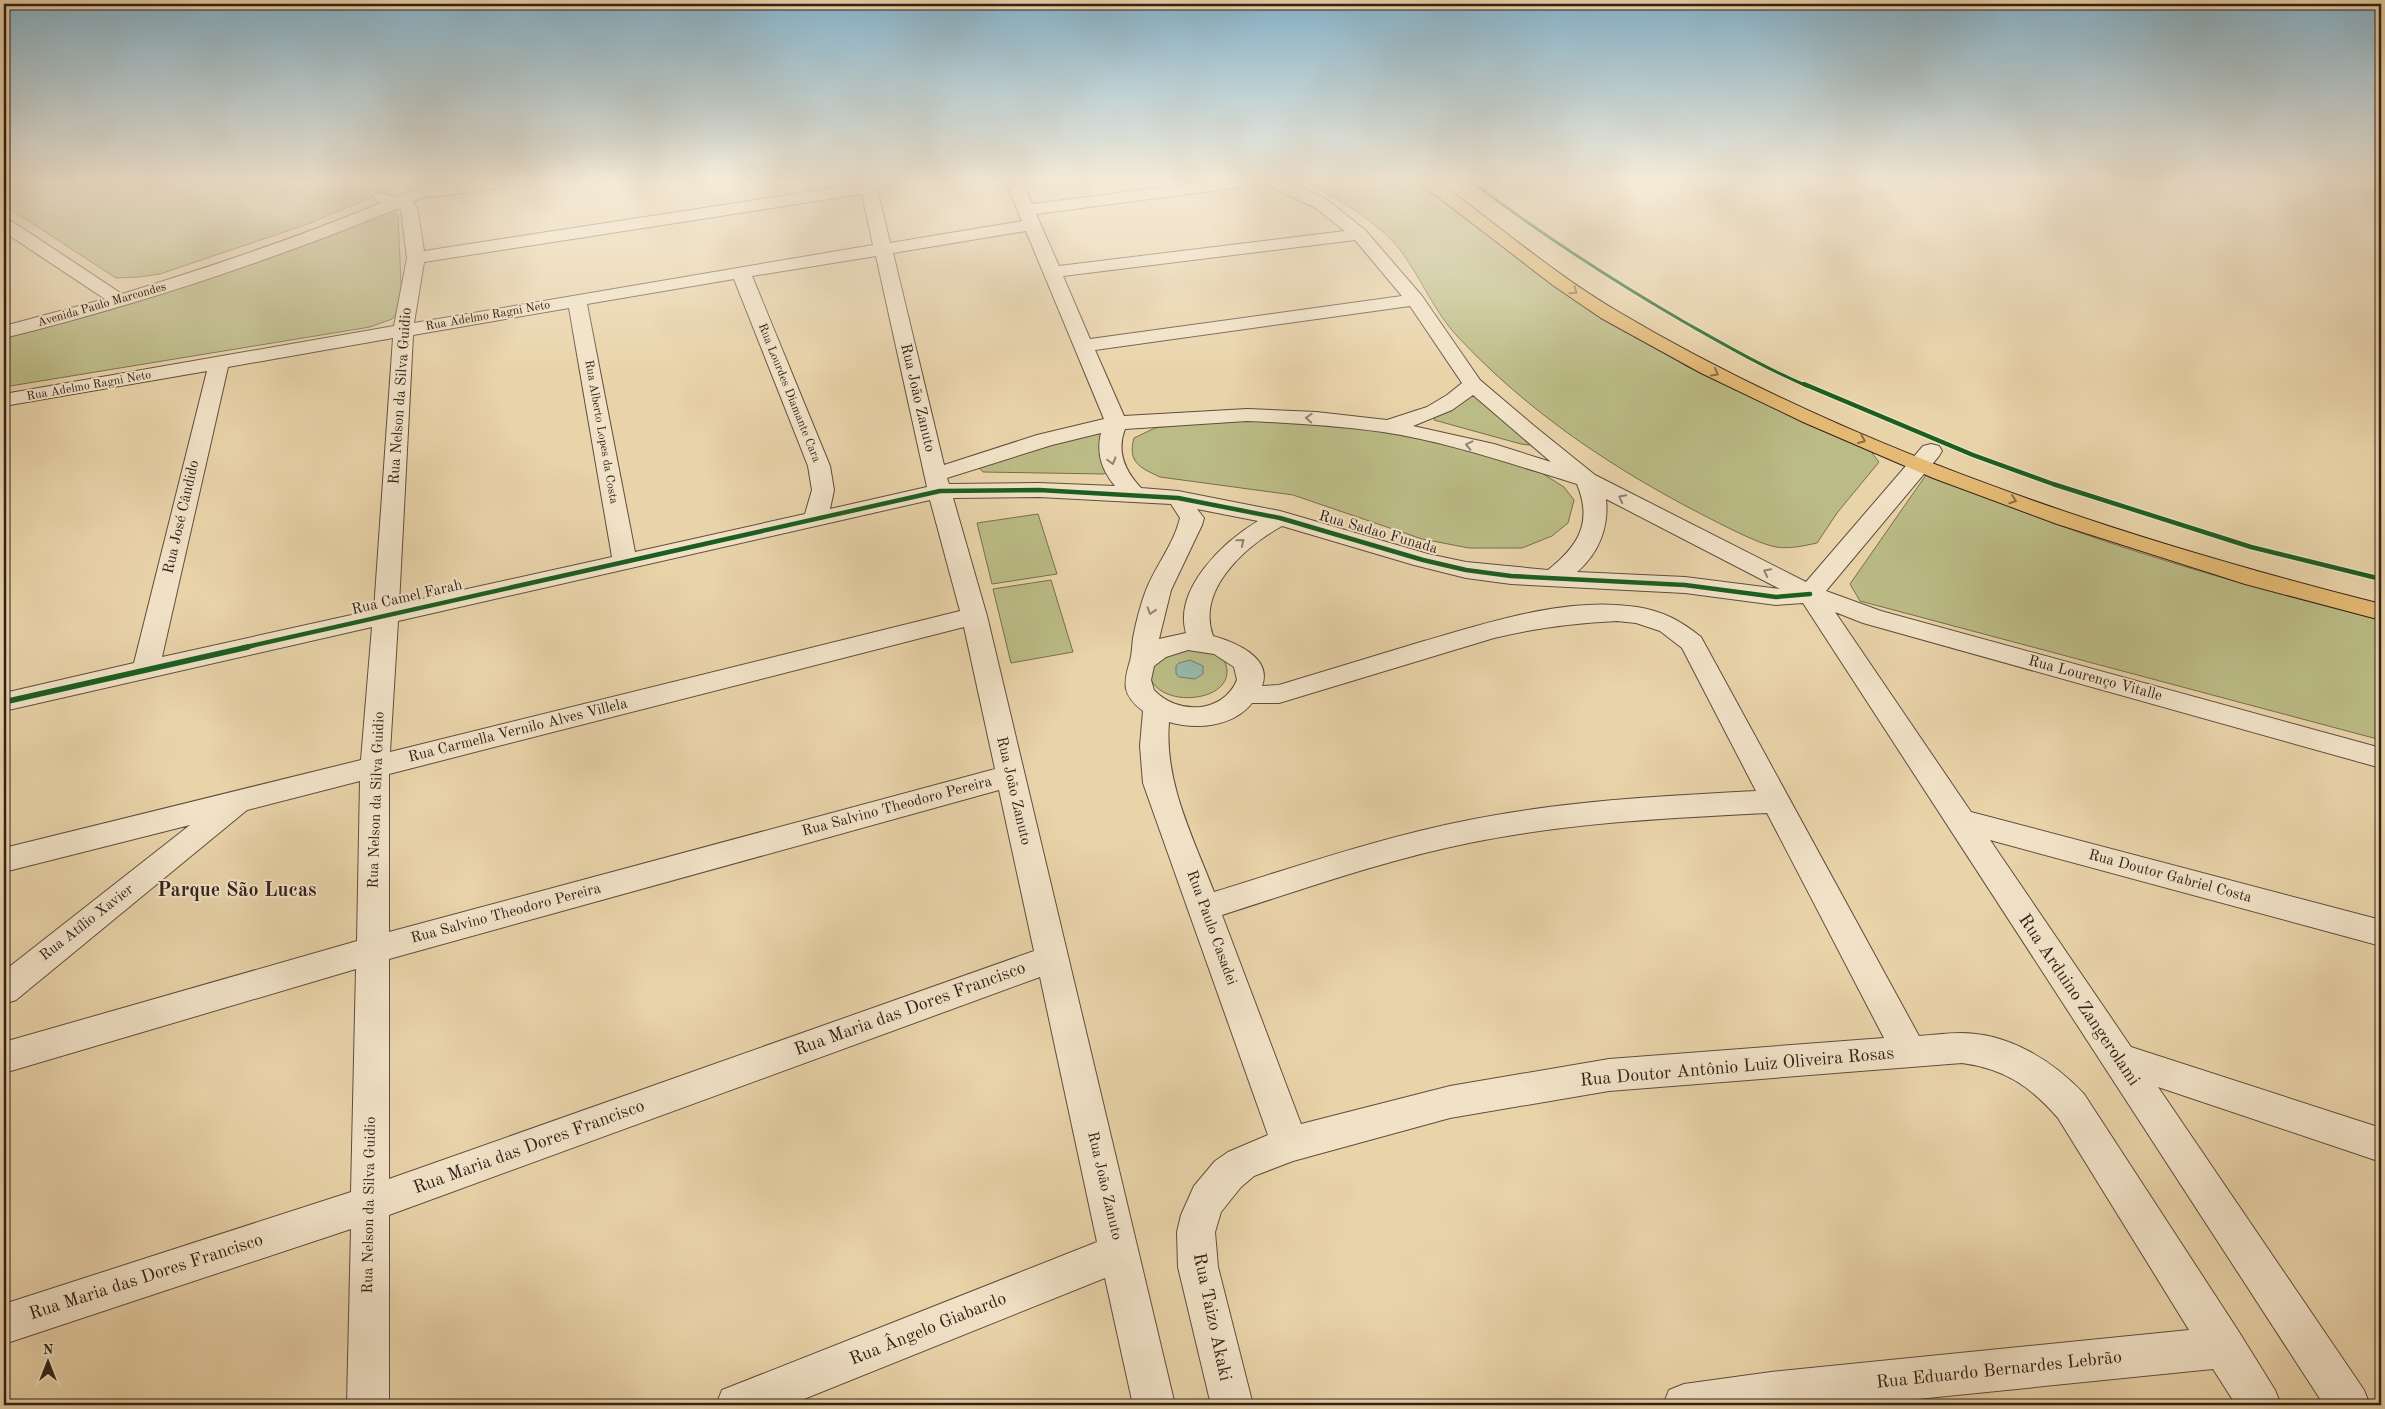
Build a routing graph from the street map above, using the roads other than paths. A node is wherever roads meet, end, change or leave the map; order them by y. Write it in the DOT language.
graph roads {
  1 [pos="35,245"];
  2 [pos="266,245"];
  3 [pos="289,245"];
  4 [pos="414,245"];
  5 [pos="497,245"];
  6 [pos="895,245"];
  7 [pos="1041,245"];
  8 [pos="1272,245"];
  9 [pos="1368,245"];
  10 [pos="1511,245"];
  11 [pos="1538,245"];
  12 [pos="884,247"];
  13 [pos="416,258"];
  14 [pos="740,272"];
  15 [pos="1052,272"];
  16 [pos="116,298"];
  17 [pos="1415,300"];
  18 [pos="577,301"];
  19 [pos="4,323"];
  20 [pos="403,331"];
  21 [pos="4,332"];
  22 [pos="1084,346"];
  23 [pos="219,364"];
  24 [pos="1473,384"];
  25 [pos="9,399"];
  26 [pos="4,421"];
  27 [pos="1116,422"];
  28 [pos="1386,426"];
  29 [pos="1925,458"];
  30 [pos="1587,480"];
  31 [pos="937,483"];
  32 [pos="1134,494"];
  33 [pos="1178,498"];
  34 [pos="816,518"];
  35 [pos="1280,518"];
  36 [pos="625,562"];
  37 [pos="1169,566"];
  38 [pos="1211,576"];
  39 [pos="1555,577"];
  40 [pos="2381,593"];
  41 [pos="1810,594"];
  42 [pos="2381,612"];
  43 [pos="386,615"];
  44 [pos="974,616"];
  45 [pos="1202,641"];
  46 [pos="1143,662"];
  47 [pos="146,670"];
  48 [pos="1246,693"];
  49 [pos="4,702"];
  50 [pos="1157,708"];
  51 [pos="2381,758"];
  52 [pos="375,767"];
  53 [pos="1010,776"];
  54 [pos="241,801"];
  55 [pos="1775,801"];
  56 [pos="1959,820"];
  57 [pos="4,860"];
  58 [pos="1204,908"];
  59 [pos="2381,933"];
  60 [pos="373,950"];
  61 [pos="1051,959"];
  62 [pos="4,990"];
  63 [pos="1909,1052"];
  64 [pos="4,1057"];
  65 [pos="2117,1058"];
  66 [pos="1290,1144"];
  67 [pos="2381,1145"];
  68 [pos="1207,1200"];
  69 [pos="370,1204"];
  70 [pos="1119,1253"];
  71 [pos="4,1324"];
  72 [pos="2224,1347"];
  73 [pos="368,1405"];
  74 [pos="737,1405"];
  75 [pos="1154,1405"];
  76 [pos="1232,1405"];
  77 [pos="1684,1405"];
  78 [pos="2260,1405"];
  79 [pos="2349,1405"];
  1 -- 16 [label="street"];
  2 -- 16 [label="street, Avenida Paulo Marcondes"];
  3 -- 16 [label="street, Avenida Paulo Marcondes"];
  4 -- 13 [label="street, Rua Nelson da Silva Guidio"];
  5 -- 13 [label="street"];
  6 -- 12 [label="street, Rua Adelmo Ragni Neto"];
  7 -- 15 [label="street"];
  8 -- 15 [label="street"];
  9 -- 17 [label="street"];
  10 -- 29 [label="main road, one-way"];
  11 -- 29 [label="main road"];
  12 -- 14 [label="street, Rua Adelmo Ragni Neto"];
  12 -- 31 [label="street, Rua João Zanuto"];
  13 -- 20 [label="street, Rua Nelson da Silva Guidio"];
  14 -- 18 [label="street, Rua Adelmo Ragni Neto"];
  14 -- 34 [label="street, Rua Lourdes Diamante Cara"];
  15 -- 22 [label="street"];
  16 -- 19 [label="street, Avenida Paulo Marcondes"];
  16 -- 21 [label="street, Avenida Paulo Marcondes"];
  17 -- 22 [label="street"];
  17 -- 24 [label="street"];
  18 -- 20 [label="street, Rua Adelmo Ragni Neto"];
  18 -- 36 [label="street, Rua Alberto Lopes da Costa"];
  20 -- 23 [label="street, Rua Adelmo Ragni Neto"];
  20 -- 43 [label="street, Rua Nelson da Silva Guidio"];
  22 -- 27 [label="street"];
  23 -- 25 [label="street, Rua Adelmo Ragni Neto"];
  23 -- 47 [label="street, Rua José Cândido"];
  24 -- 28 [label="street"];
  24 -- 30 [label="street"];
  25 -- 26 [label="street"];
  28 -- 27 [label="street, one-way"];
  27 -- 31 [label="street"];
  27 -- 32 [label="street, one-way"];
  30 -- 28 [label="street, one-way"];
  29 -- 40 [label="main road"];
  29 -- 41 [label="street"];
  29 -- 42 [label="main road, one-way"];
  30 -- 39 [label="street"];
  41 -- 30 [label="street, one-way"];
  31 -- 32 [label="street, Rua Sadao Funada"];
  31 -- 34 [label="street, Rua Camel Farah"];
  31 -- 44 [label="street, Rua João Zanuto"];
  32 -- 33 [label="street, Rua Sadao Funada"];
  33 -- 35 [label="street, Rua Sadao Funada"];
  33 -- 37 [label="street"];
  34 -- 36 [label="street, Rua Camel Farah"];
  38 -- 35 [label="street, one-way"];
  35 -- 39 [label="street, Rua Sadao Funada"];
  36 -- 43 [label="street, Rua Camel Farah"];
  37 -- 38 [label="street"];
  37 -- 46 [label="street, one-way"];
  38 -- 45 [label="street"];
  39 -- 41 [label="street, Rua Sadao Funada"];
  41 -- 51 [label="street, Rua Lourenço Vitalle"];
  41 -- 56 [label="street, Rua Arduino Zangerolami"];
  43 -- 47 [label="street, Rua Camel Farah"];
  43 -- 52 [label="street, Rua Nelson da Silva Guidio"];
  44 -- 52 [label="street, Rua Carmella Vernilo Alves Villela"];
  44 -- 53 [label="street, Rua João Zanuto"];
  45 -- 46 [label="street"];
  45 -- 48 [label="street"];
  46 -- 50 [label="street"];
  47 -- 49 [label="street, Rua Camel Farah"];
  48 -- 50 [label="street"];
  48 -- 55 [label="street"];
  50 -- 58 [label="street, Rua Paulo Casadei"];
  52 -- 54 [label="street, Rua Carmella Vernilo Alves Villela"];
  52 -- 60 [label="street, Rua Nelson da Silva Guidio"];
  53 -- 60 [label="street, Rua Salvino Theodoro Pereira"];
  53 -- 61 [label="street, Rua João Zanuto"];
  54 -- 57 [label="street, Rua Carmella Vernilo Alves Villela"];
  54 -- 62 [label="street, Rua Atílio Xavier"];
  55 -- 58 [label="street"];
  55 -- 63 [label="street"];
  56 -- 59 [label="street, Rua Doutor Gabriel Costa"];
  56 -- 65 [label="street, Rua Arduino Zangerolami"];
  58 -- 66 [label="street, Rua Paulo Casadei"];
  60 -- 64 [label="street, Rua Salvino Theodoro Pereira"];
  60 -- 69 [label="street, Rua Nelson da Silva Guidio"];
  61 -- 69 [label="street, Rua Maria das Dores Francisco"];
  61 -- 70 [label="street, Rua João Zanuto"];
  63 -- 66 [label="street, Rua Doutor Antônio Luiz Oliveira Rosas"];
  63 -- 72 [label="street, Rua Doutor Antônio Luiz Oliveira Rosas"];
  65 -- 67 [label="street"];
  65 -- 79 [label="street, Rua Arduino Zangerolami"];
  66 -- 68 [label="street, Rua Doutor Antônio Luiz Oliveira Rosas"];
  68 -- 76 [label="street, Rua Taizo Akaki"];
  69 -- 71 [label="street, Rua Maria das Dores Francisco"];
  69 -- 73 [label="street, Rua Nelson da Silva Guidio"];
  70 -- 74 [label="street, Rua Ângelo Giabardo"];
  70 -- 75 [label="street, Rua João Zanuto"];
  72 -- 77 [label="street, Rua Eduardo Bernardes Lebrão"];
  72 -- 78 [label="street, Rua Doutor Antônio Luiz Oliveira Rosas"];
}
